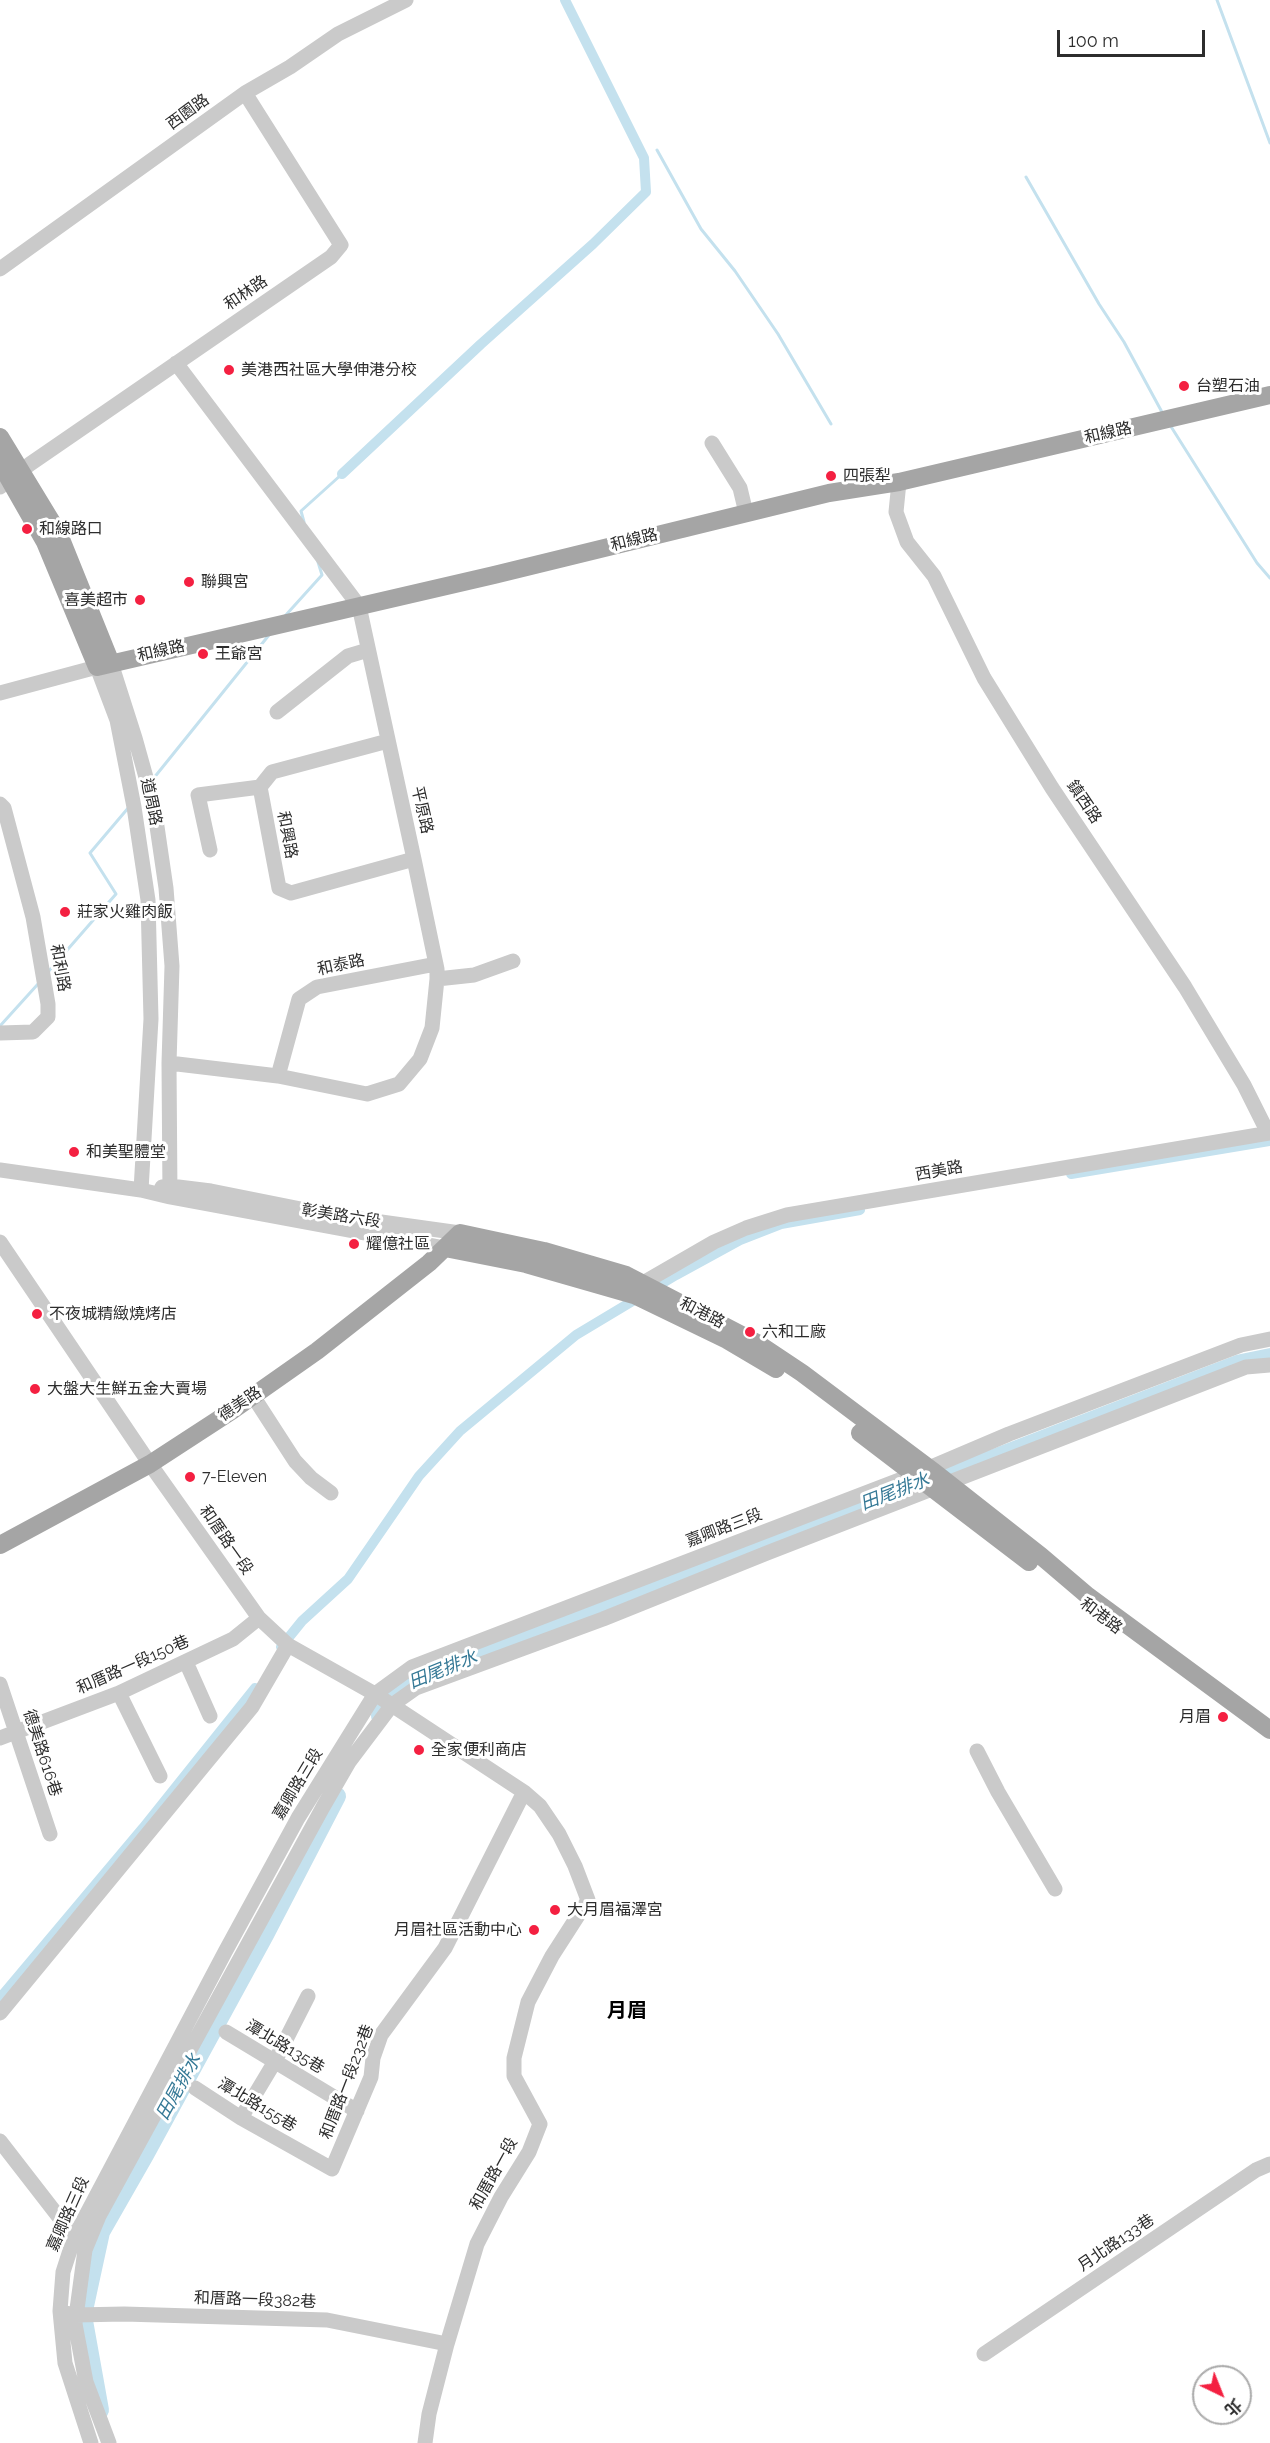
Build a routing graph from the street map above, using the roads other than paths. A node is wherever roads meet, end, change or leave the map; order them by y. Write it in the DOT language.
graph roads {
  1 [pos="406,0"];
  2 [pos="245,93"];
  3 [pos="0,269"];
  4 [pos="176,363"];
  5 [pos="1270,395"];
  6 [pos="0,437"];
  7 [pos="712,443"];
  8 [pos="0,463"];
  9 [pos="10,479"];
  10 [pos="899,482"];
  11 [pos="746,513"];
  12 [pos="358,606"];
  13 [pos="368,650"];
  14 [pos="104,665"];
  15 [pos="0,693"];
  16 [pos="278,712"];
  17 [pos="388,741"];
  18 [pos="260,787"];
  19 [pos="0,804"];
  20 [pos="210,850"];
  21 [pos="414,859"];
  22 [pos="513,961"];
  23 [pos="437,971"];
  24 [pos="0,1033"];
  25 [pos="169,1062"];
  26 [pos="278,1076"];
  27 [pos="1269,1133"];
  28 [pos="0,1170"];
  29 [pos="141,1190"];
  30 [pos="170,1191"];
  31 [pos="460,1233"];
  32 [pos="0,1242"];
  33 [pos="445,1248"];
  34 [pos="542,1260"];
  35 [pos="644,1293"];
  36 [pos="1270,1339"];
  37 [pos="1241,1345"];
  38 [pos="1270,1365"];
  39 [pos="1246,1367"];
  40 [pos="253,1396"];
  41 [pos="150,1464"];
  42 [pos="932,1479"];
  43 [pos="331,1492"];
  44 [pos="0,1545"];
  45 [pos="259,1618"];
  46 [pos="288,1645"];
  47 [pos="186,1662"];
  48 [pos="0,1684"];
  49 [pos="119,1693"];
  50 [pos="382,1699"];
  51 [pos="210,1716"];
  52 [pos="1270,1730"];
  53 [pos="17,1733"];
  54 [pos="0,1738"];
  55 [pos="1270,1743"];
  56 [pos="977,1751"];
  57 [pos="160,1776"];
  58 [pos="524,1792"];
  59 [pos="50,1834"];
  60 [pos="1055,1889"];
  61 [pos="308,1996"];
  62 [pos="0,2013"];
  63 [pos="226,2032"];
  64 [pos="274,2063"];
  65 [pos="195,2088"];
  66 [pos="357,2111"];
  67 [pos="241,2118"];
  68 [pos="0,2141"];
  69 [pos="1270,2164"];
  70 [pos="333,2169"];
  71 [pos="74,2238"];
  72 [pos="85,2250"];
  73 [pos="68,2313"];
  74 [pos="447,2344"];
  75 [pos="984,2354"];
  76 [pos="91,2443"];
  77 [pos="109,2443"];
  78 [pos="425,2443"];
  1 -- 2 [label="street, 西園路"];
  2 -- 3 [label="street, 西園路"];
  2 -- 4 [label="street, 和林路"];
  4 -- 9 [label="street, 和林路"];
  4 -- 12 [label="street, 平原路"];
  5 -- 10 [label="main road, 和線路"];
  6 -- 9 [label="main road, 道周路"];
  7 -- 11 [label="street"];
  8 -- 9 [label="main road, 道周路"];
  9 -- 14 [label="main road, 道周路"];
  10 -- 11 [label="main road, 和線路"];
  10 -- 27 [label="street, 鎮西路"];
  11 -- 12 [label="main road, 和線路"];
  12 -- 13 [label="street, 平原路"];
  12 -- 14 [label="main road, 和線路"];
  13 -- 16 [label="street"];
  13 -- 17 [label="street, 平原路"];
  14 -- 15 [label="street, 和線路"];
  14 -- 25 [label="street, 道周路"];
  14 -- 29 [label="street, 道周路"];
  17 -- 18 [label="street"];
  17 -- 21 [label="street, 平原路"];
  18 -- 20 [label="street"];
  18 -- 21 [label="street, 和興路"];
  19 -- 24 [label="street, 和利路"];
  21 -- 23 [label="street, 平原路"];
  22 -- 23 [label="street, 和泰路"];
  23 -- 26 [label="street, 和泰路"];
  23 -- 26 [label="street, 平原路"];
  25 -- 26 [label="street, 平原路"];
  25 -- 30 [label="street, 道周路"];
  27 -- 35 [label="street, 西美路"];
  28 -- 29 [label="street, 彰美路六段"];
  29 -- 30 [label="street, 彰美路六段"];
  30 -- 31 [label="street, 彰美路六段"];
  30 -- 33 [label="street, 彰美路六段"];
  31 -- 33 [label="main road, 德美路"];
  31 -- 34 [label="main road, 彰美路六段"];
  32 -- 41 [label="street, 和厝路一段"];
  33 -- 34 [label="main road, 彰美路六段"];
  33 -- 40 [label="main road, 德美路"];
  34 -- 35 [label="main road, 彰美路六段"];
  35 -- 42 [label="main road, 和港路"];
  36 -- 37 [label="street"];
  37 -- 39 [label="street"];
  37 -- 42 [label="street"];
  38 -- 39 [label="street"];
  39 -- 42 [label="street"];
  40 -- 41 [label="main road, 德美路"];
  40 -- 43 [label="street"];
  41 -- 44 [label="main road, 德美路"];
  41 -- 45 [label="street, 和厝路一段"];
  42 -- 50 [label="street, 嘉卿路三段"];
  42 -- 50 [label="street, 嘉卿路三段"];
  42 -- 52 [label="main road, 和港路"];
  42 -- 55 [label="main road, 和港路"];
  45 -- 46 [label="street, 和厝路一段"];
  45 -- 47 [label="street, 和厝路一段150巷"];
  46 -- 50 [label="street, 和厝路一段"];
  46 -- 62 [label="street"];
  47 -- 49 [label="street, 和厝路一段150巷"];
  47 -- 51 [label="street"];
  48 -- 53 [label="street, 德美路616巷"];
  49 -- 53 [label="street, 和厝路一段150巷"];
  49 -- 57 [label="street"];
  50 -- 58 [label="street, 和厝路一段"];
  50 -- 71 [label="street, 嘉卿路三段"];
  50 -- 72 [label="street, 嘉卿路三段"];
  53 -- 54 [label="street, 和厝路一段150巷"];
  53 -- 59 [label="street, 德美路616巷"];
  56 -- 60 [label="street"];
  58 -- 66 [label="street, 和厝路一段232巷"];
  58 -- 74 [label="street, 和厝路一段"];
  61 -- 64 [label="street"];
  63 -- 64 [label="street, 潭北路135巷"];
  64 -- 66 [label="street, 潭北路135巷"];
  64 -- 67 [label="street"];
  65 -- 67 [label="street, 潭北路155巷"];
  66 -- 70 [label="street, 和厝路一段232巷"];
  67 -- 70 [label="street, 潭北路155巷"];
  68 -- 71 [label="street"];
  69 -- 75 [label="street, 月北路133巷"];
  71 -- 72 [label="street"];
  71 -- 73 [label="street, 嘉卿路三段"];
  72 -- 73 [label="street, 嘉卿路三段"];
  73 -- 74 [label="street, 和厝路一段382巷"];
  73 -- 76 [label="street, 嘉卿路三段"];
  73 -- 77 [label="street, 嘉卿路三段"];
  74 -- 78 [label="street, 和厝路一段"];
}
